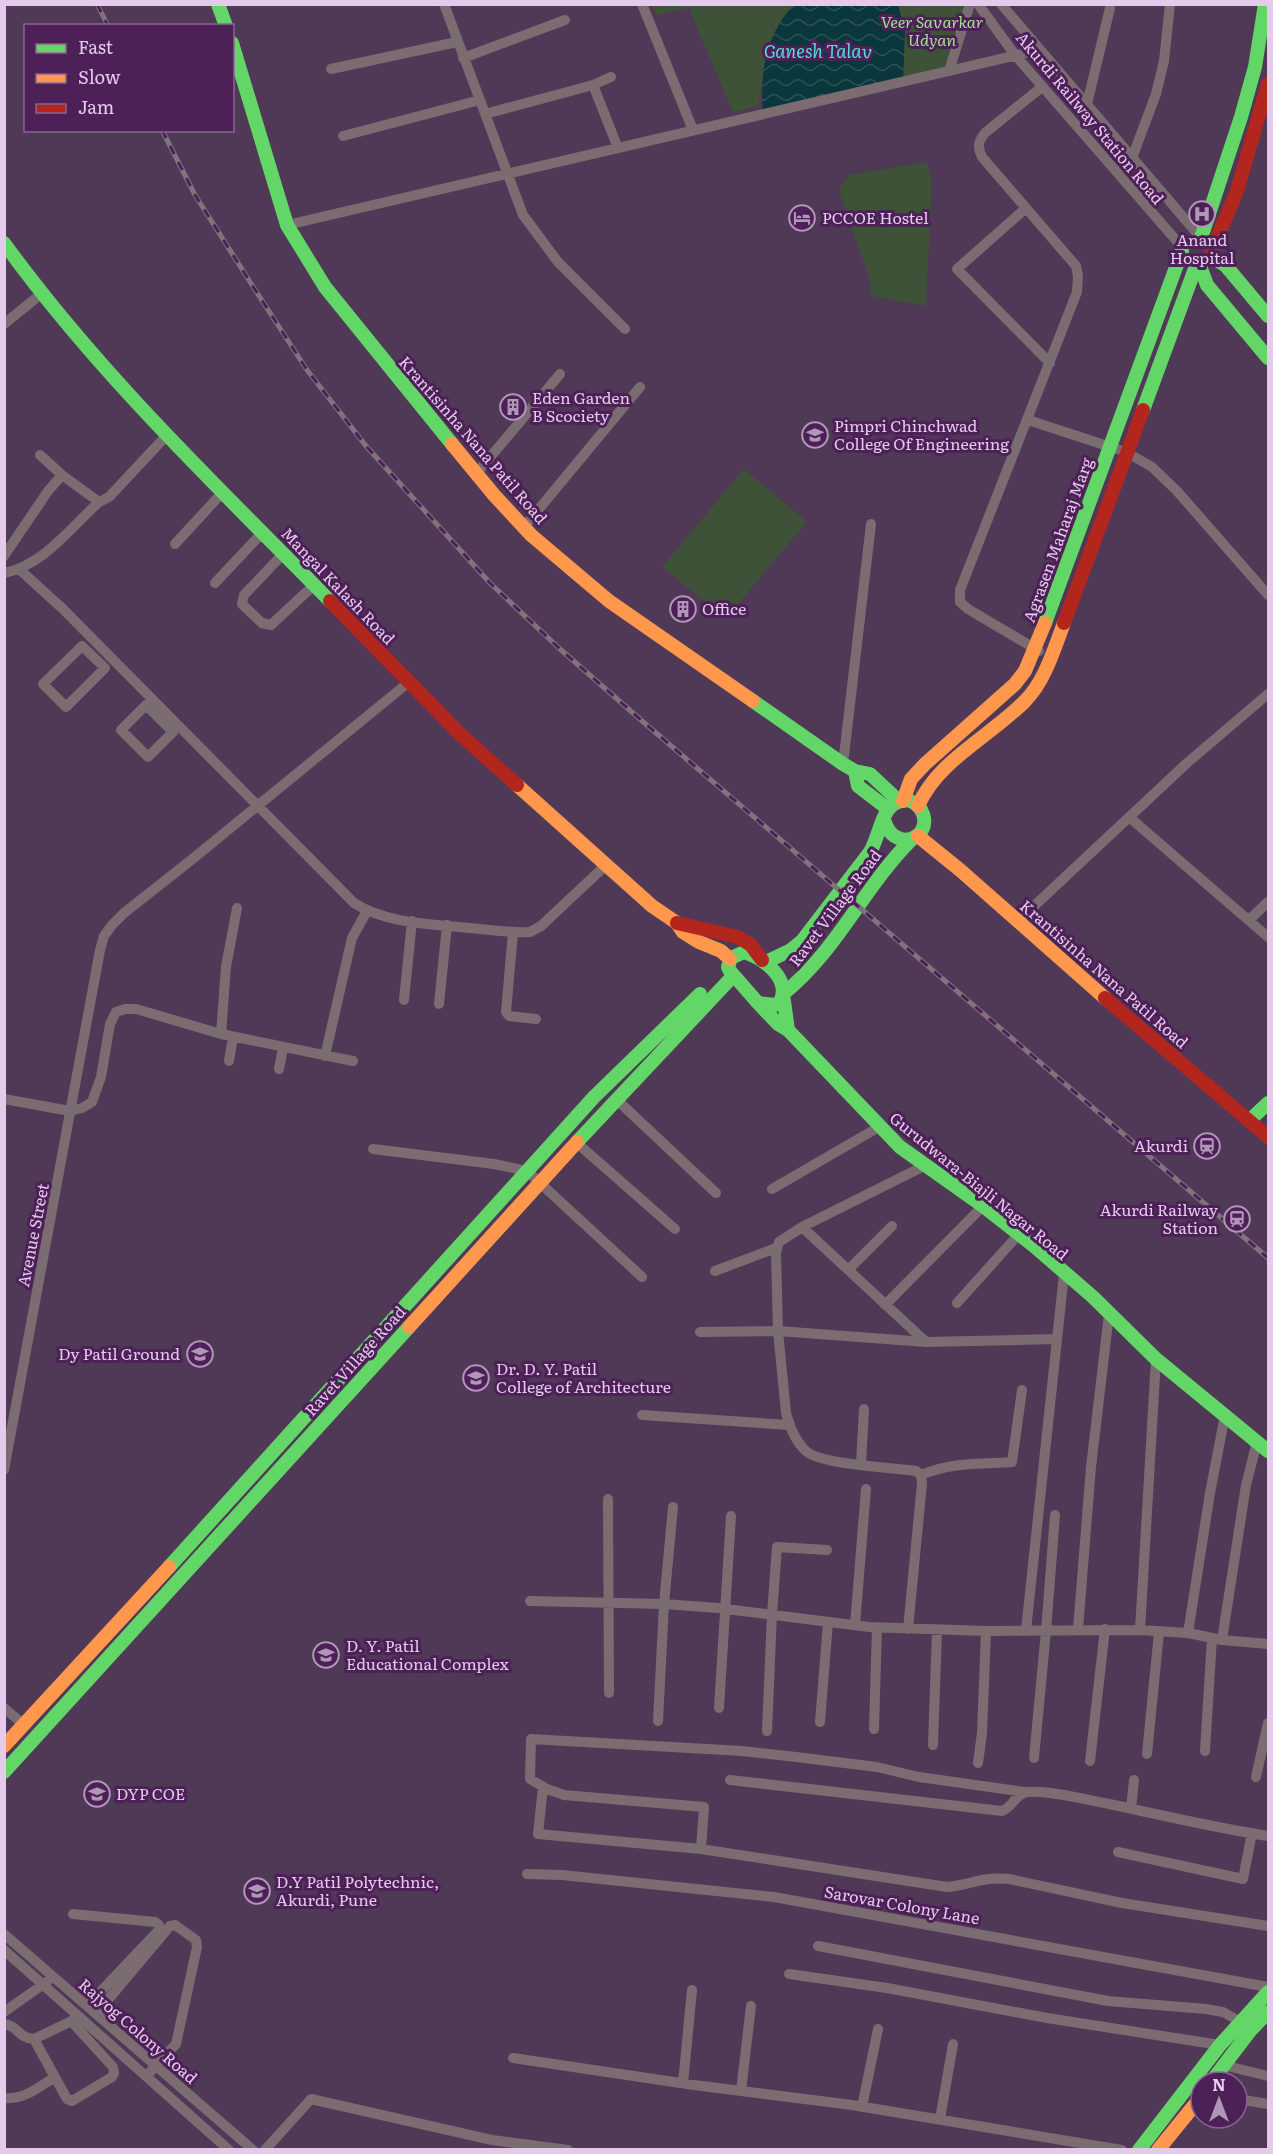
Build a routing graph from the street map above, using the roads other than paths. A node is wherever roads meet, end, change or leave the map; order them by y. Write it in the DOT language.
graph roads {
  1 [pos="218,4"];
  2 [pos="444,4"];
  3 [pos="642,4"];
  4 [pos="970,4"];
  5 [pos="978,4"];
  6 [pos="1001,4"];
  7 [pos="1170,4"];
  8 [pos="1265,4"];
  9 [pos="1110,8"];
  10 [pos="565,20"];
  11 [pos="225,24"];
  12 [pos="457,42"];
  13 [pos="234,50"];
  14 [pos="1039,50"];
  15 [pos="1015,55"];
  16 [pos="463,58"];
  17 [pos="331,69"];
  18 [pos="949,71"];
  19 [pos="611,77"];
  20 [pos="1269,84"];
  21 [pos="593,85"];
  22 [pos="1042,87"];
  23 [pos="480,100"];
  24 [pos="1087,104"];
  25 [pos="485,114"];
  26 [pos="693,130"];
  27 [pos="343,136"];
  28 [pos="618,148"];
  29 [pos="1132,158"];
  30 [pos="508,173"];
  31 [pos="1026,208"];
  32 [pos="287,225"];
  33 [pos="1201,238"];
  34 [pos="4,243"];
  35 [pos="1182,249"];
  36 [pos="1211,254"];
  37 [pos="1198,266"];
  38 [pos="41,294"];
  39 [pos="1269,316"];
  40 [pos="4,324"];
  41 [pos="625,329"];
  42 [pos="1269,358"];
  43 [pos="1050,363"];
  44 [pos="560,374"];
  45 [pos="640,387"];
  46 [pos="1028,420"];
  47 [pos="168,434"];
  48 [pos="1110,446"];
  49 [pos="1126,452"];
  50 [pos="40,455"];
  51 [pos="476,474"];
  52 [pos="62,475"];
  53 [pos="223,492"];
  54 [pos="99,502"];
  55 [pos="871,524"];
  56 [pos="524,527"];
  57 [pos="262,533"];
  58 [pos="175,544"];
  59 [pos="283,554"];
  60 [pos="4,556"];
  61 [pos="19,569"];
  62 [pos="4,573"];
  63 [pos="215,584"];
  64 [pos="314,585"];
  65 [pos="1269,595"];
  66 [pos="93,639"];
  67 [pos="84,648"];
  68 [pos="1035,649"];
  69 [pos="1051,658"];
  70 [pos="409,682"];
  71 [pos="1269,694"];
  72 [pos="151,704"];
  73 [pos="174,727"];
  74 [pos="849,767"];
  75 [pos="257,806"];
  76 [pos="918,806"];
  77 [pos="893,808"];
  78 [pos="1129,816"];
  79 [pos="914,838"];
  80 [pos="606,865"];
  81 [pos="1269,902"];
  82 [pos="237,908"];
  83 [pos="367,911"];
  84 [pos="1249,920"];
  85 [pos="412,921"];
  86 [pos="1018,921"];
  87 [pos="677,923"];
  88 [pos="447,925"];
  89 [pos="513,932"];
  90 [pos="1269,937"];
  91 [pos="764,961"];
  92 [pos="730,968"];
  93 [pos="783,994"];
  94 [pos="405,1000"];
  95 [pos="758,1003"];
  96 [pos="439,1004"];
  97 [pos="536,1019"];
  98 [pos="788,1030"];
  99 [pos="221,1034"];
  100 [pos="233,1037"];
  101 [pos="283,1048"];
  102 [pos="325,1056"];
  103 [pos="229,1060"];
  104 [pos="353,1061"];
  105 [pos="279,1069"];
  106 [pos="4,1099"];
  107 [pos="616,1099"];
  108 [pos="1269,1103"];
  109 [pos="70,1111"];
  110 [pos="1250,1120"];
  111 [pos="879,1127"];
  112 [pos="1267,1131"];
  113 [pos="577,1143"];
  114 [pos="373,1149"];
  115 [pos="924,1166"];
  116 [pos="527,1171"];
  117 [pos="540,1184"];
  118 [pos="772,1190"];
  119 [pos="716,1193"];
  120 [pos="983,1206"];
  121 [pos="892,1226"];
  122 [pos="802,1227"];
  123 [pos="675,1229"];
  124 [pos="1018,1234"];
  125 [pos="776,1248"];
  126 [pos="848,1270"];
  127 [pos="715,1271"];
  128 [pos="1064,1274"];
  129 [pos="642,1276"];
  130 [pos="957,1303"];
  131 [pos="885,1305"];
  132 [pos="1109,1314"];
  133 [pos="778,1331"];
  134 [pos="700,1332"];
  135 [pos="1056,1339"];
  136 [pos="926,1342"];
  137 [pos="1156,1359"];
  138 [pos="1022,1390"];
  139 [pos="864,1409"];
  140 [pos="1225,1415"];
  141 [pos="642,1416"];
  142 [pos="789,1425"];
  143 [pos="1257,1442"];
  144 [pos="1269,1451"];
  145 [pos="861,1464"];
  146 [pos="4,1470"];
  147 [pos="921,1475"];
  148 [pos="866,1489"];
  149 [pos="608,1499"];
  150 [pos="673,1507"];
  151 [pos="1055,1515"];
  152 [pos="731,1516"];
  153 [pos="826,1550"];
  154 [pos="530,1600"];
  155 [pos="608,1602"];
  156 [pos="664,1604"];
  157 [pos="725,1609"];
  158 [pos="772,1614"];
  159 [pos="828,1622"];
  160 [pos="855,1625"];
  161 [pos="877,1628"];
  162 [pos="908,1629"];
  163 [pos="1078,1629"];
  164 [pos="1105,1629"];
  165 [pos="937,1630"];
  166 [pos="1026,1630"];
  167 [pos="1140,1630"];
  168 [pos="986,1631"];
  169 [pos="1046,1631"];
  170 [pos="1159,1632"];
  171 [pos="1188,1633"];
  172 [pos="1217,1639"];
  173 [pos="1269,1644"];
  174 [pos="609,1693"];
  175 [pos="4,1708"];
  176 [pos="719,1708"];
  177 [pos="658,1721"];
  178 [pos="820,1722"];
  179 [pos="1269,1723"];
  180 [pos="23,1724"];
  181 [pos="874,1729"];
  182 [pos="767,1731"];
  183 [pos="4,1746"];
  184 [pos="933,1746"];
  185 [pos="1205,1751"];
  186 [pos="1147,1754"];
  187 [pos="1034,1758"];
  188 [pos="1090,1761"];
  189 [pos="978,1763"];
  190 [pos="4,1772"];
  191 [pos="1256,1777"];
  192 [pos="730,1780"];
  193 [pos="1134,1780"];
  194 [pos="543,1787"];
  195 [pos="1025,1792"];
  196 [pos="1131,1809"];
  197 [pos="1252,1833"];
  198 [pos="1269,1836"];
  199 [pos="701,1849"];
  200 [pos="1118,1852"];
  201 [pos="526,1874"];
  202 [pos="73,1914"];
  203 [pos="1269,1926"];
  204 [pos="4,1934"];
  205 [pos="819,1946"];
  206 [pos="4,1950"];
  207 [pos="789,1974"];
  208 [pos="52,1976"];
  209 [pos="44,1985"];
  210 [pos="1269,1987"];
  211 [pos="692,1990"];
  212 [pos="1269,1992"];
  213 [pos="87,2006"];
  214 [pos="751,2006"];
  215 [pos="1265,2011"];
  216 [pos="4,2012"];
  217 [pos="96,2014"];
  218 [pos="75,2019"];
  219 [pos="1239,2022"];
  220 [pos="4,2024"];
  221 [pos="878,2029"];
  222 [pos="34,2039"];
  223 [pos="953,2044"];
  224 [pos="1220,2044"];
  225 [pos="513,2058"];
  226 [pos="156,2066"];
  227 [pos="1223,2066"];
  228 [pos="1220,2070"];
  229 [pos="147,2076"];
  230 [pos="1269,2076"];
  231 [pos="55,2077"];
  232 [pos="683,2083"];
  233 [pos="741,2091"];
  234 [pos="4,2098"];
  235 [pos="1249,2101"];
  236 [pos="1269,2104"];
  237 [pos="862,2107"];
  238 [pos="1189,2112"];
  239 [pos="940,2119"];
  240 [pos="523,2147"];
  241 [pos="229,2150"];
  242 [pos="253,2150"];
  243 [pos="265,2150"];
  244 [pos="568,2150"];
  245 [pos="1122,2150"];
  246 [pos="1139,2150"];
  247 [pos="1158,2150"];
  1 -- 11 [label="main road"];
  2 -- 12 [label="street"];
  3 -- 26 [label="street"];
  4 -- 18 [label="street"];
  5 -- 15 [label="street, Akurdi Railway Station Road"];
  6 -- 14 [label="street, Akurdi Railway Station Road"];
  7 -- 29 [label="street"];
  8 -- 33 [label="main road"];
  9 -- 24 [label="street"];
  10 -- 16 [label="street"];
  12 -- 16 [label="street"];
  12 -- 17 [label="street"];
  13 -- 32 [label="main road, Krantisinha Nana Patil Road"];
  14 -- 15 [label="street"];
  14 -- 24 [label="street, Akurdi Railway Station Road"];
  15 -- 18 [label="street"];
  15 -- 22 [label="street, Akurdi Railway Station Road"];
  16 -- 23 [label="street"];
  18 -- 26 [label="street"];
  19 -- 21 [label="street"];
  20 -- 36 [label="main road"];
  21 -- 25 [label="street"];
  21 -- 28 [label="street"];
  22 -- 31 [label="street"];
  22 -- 35 [label="street, Akurdi Railway Station Road"];
  23 -- 25 [label="street"];
  23 -- 27 [label="street"];
  24 -- 29 [label="street, Akurdi Railway Station Road"];
  25 -- 30 [label="street"];
  26 -- 28 [label="street"];
  28 -- 30 [label="street"];
  29 -- 33 [label="street, Akurdi Railway Station Road"];
  30 -- 32 [label="street"];
  30 -- 41 [label="street"];
  31 -- 43 [label="street"];
  31 -- 43 [label="street"];
  32 -- 51 [label="main road, Krantisinha Nana Patil Road"];
  33 -- 35 [label="main road"];
  33 -- 36 [label="main road"];
  34 -- 38 [label="main road, Mangal Kalash Road"];
  35 -- 37 [label="main road"];
  35 -- 48 [label="main road, Agrasen Maharaj Marg"];
  36 -- 37 [label="main road"];
  36 -- 39 [label="main road"];
  37 -- 42 [label="main road"];
  37 -- 49 [label="main road, Agrasen Maharaj Marg"];
  38 -- 40 [label="street"];
  38 -- 47 [label="main road, Mangal Kalash Road"];
  43 -- 46 [label="street"];
  44 -- 51 [label="street"];
  45 -- 56 [label="street"];
  46 -- 48 [label="street"];
  46 -- 68 [label="street"];
  47 -- 53 [label="main road, Mangal Kalash Road"];
  47 -- 54 [label="street"];
  48 -- 49 [label="street"];
  48 -- 68 [label="main road, Agrasen Maharaj Marg"];
  49 -- 65 [label="street"];
  49 -- 69 [label="main road, Agrasen Maharaj Marg"];
  50 -- 52 [label="street"];
  51 -- 56 [label="main road, Krantisinha Nana Patil Road"];
  52 -- 54 [label="street"];
  52 -- 60 [label="street"];
  53 -- 57 [label="main road, Mangal Kalash Road"];
  53 -- 58 [label="street"];
  54 -- 61 [label="street"];
  55 -- 74 [label="street"];
  56 -- 74 [label="main road, Krantisinha Nana Patil Road"];
  57 -- 59 [label="main road, Mangal Kalash Road"];
  57 -- 63 [label="street"];
  59 -- 64 [label="main road, Mangal Kalash Road"];
  59 -- 64 [label="street"];
  61 -- 62 [label="street"];
  61 -- 66 [label="street"];
  64 -- 70 [label="main road, Mangal Kalash Road"];
  66 -- 67 [label="street"];
  66 -- 72 [label="street"];
  67 -- 67 [label="street"];
  68 -- 69 [label="street"];
  68 -- 77 [label="main road, Agrasen Maharaj Marg"];
  69 -- 76 [label="main road, Agrasen Maharaj Marg"];
  70 -- 75 [label="street, Avenue Street"];
  70 -- 80 [label="main road, Mangal Kalash Road"];
  71 -- 78 [label="street"];
  72 -- 73 [label="street"];
  72 -- 73 [label="street"];
  73 -- 75 [label="street"];
  74 -- 77 [label="main road, Krantisinha Nana Patil Road"];
  75 -- 83 [label="street"];
  75 -- 109 [label="street, Avenue Street"];
  76 -- 77 [label="main road"];
  76 -- 79 [label="main road"];
  77 -- 79 [label="main road"];
  77 -- 91 [label="main road, Ravet Village Road"];
  78 -- 84 [label="street"];
  78 -- 86 [label="street"];
  79 -- 86 [label="main road, Krantisinha Nana Patil Road"];
  79 -- 93 [label="main road, Ravet Village Road"];
  80 -- 87 [label="main road, Mangal Kalash Road"];
  80 -- 89 [label="street"];
  81 -- 84 [label="street"];
  82 -- 99 [label="street"];
  83 -- 85 [label="street"];
  83 -- 102 [label="street"];
  84 -- 90 [label="street"];
  85 -- 88 [label="street"];
  85 -- 94 [label="street"];
  86 -- 110 [label="main road, Krantisinha Nana Patil Road"];
  87 -- 91 [label="main road, Mangal Kalash Road"];
  87 -- 92 [label="main road, Mangal Kalash Road"];
  88 -- 89 [label="street"];
  88 -- 96 [label="street"];
  89 -- 97 [label="street"];
  91 -- 92 [label="main road"];
  91 -- 93 [label="main road, Mangal Kalash Road"];
  92 -- 95 [label="main road, Gurudwara-Biajli Nagar Road"];
  92 -- 107 [label="main road, Ravet Village Road"];
  92 -- 116 [label="main road, Ravet Village Road"];
  93 -- 95 [label="main road, Ravet Village Road"];
  93 -- 98 [label="main road"];
  95 -- 98 [label="main road, Gurudwara-Biajli Nagar Road"];
  98 -- 111 [label="main road, Gurudwara-Biajli Nagar Road"];
  99 -- 100 [label="street"];
  99 -- 109 [label="street"];
  100 -- 101 [label="street"];
  100 -- 103 [label="street"];
  101 -- 102 [label="street"];
  101 -- 105 [label="street"];
  102 -- 104 [label="street"];
  106 -- 109 [label="street"];
  107 -- 113 [label="main road, Ravet Village Road"];
  107 -- 119 [label="street"];
  108 -- 110 [label="main road"];
  109 -- 146 [label="street, Avenue Street"];
  110 -- 112 [label="main road, Krantisinha Nana Patil Road"];
  111 -- 115 [label="main road, Gurudwara-Biajli Nagar Road"];
  111 -- 118 [label="street"];
  113 -- 117 [label="main road, Ravet Village Road"];
  113 -- 123 [label="street"];
  114 -- 116 [label="street"];
  115 -- 120 [label="main road, Gurudwara-Biajli Nagar Road"];
  115 -- 122 [label="street"];
  116 -- 117 [label="street"];
  116 -- 180 [label="main road, Ravet Village Road"];
  117 -- 129 [label="street"];
  117 -- 190 [label="main road, Ravet Village Road"];
  120 -- 124 [label="main road, Gurudwara-Biajli Nagar Road"];
  120 -- 131 [label="street"];
  121 -- 126 [label="street"];
  122 -- 125 [label="street"];
  122 -- 126 [label="street"];
  124 -- 128 [label="main road, Gurudwara-Biajli Nagar Road"];
  124 -- 130 [label="street"];
  125 -- 127 [label="street"];
  125 -- 133 [label="street"];
  126 -- 131 [label="street"];
  128 -- 132 [label="main road, Gurudwara-Biajli Nagar Road"];
  128 -- 135 [label="street"];
  131 -- 136 [label="street"];
  132 -- 137 [label="main road, Gurudwara-Biajli Nagar Road"];
  132 -- 163 [label="street"];
  133 -- 134 [label="street"];
  133 -- 136 [label="street"];
  133 -- 142 [label="street"];
  135 -- 136 [label="street"];
  135 -- 166 [label="street"];
  137 -- 140 [label="main road, Gurudwara-Biajli Nagar Road"];
  137 -- 167 [label="street"];
  138 -- 147 [label="street"];
  139 -- 145 [label="street"];
  140 -- 143 [label="main road, Gurudwara-Biajli Nagar Road"];
  140 -- 171 [label="street"];
  141 -- 142 [label="street"];
  142 -- 145 [label="street"];
  143 -- 144 [label="main road, Gurudwara-Biajli Nagar Road"];
  143 -- 172 [label="street"];
  145 -- 147 [label="street"];
  147 -- 162 [label="street"];
  148 -- 160 [label="street"];
  149 -- 155 [label="street"];
  150 -- 156 [label="street"];
  151 -- 169 [label="street"];
  152 -- 157 [label="street"];
  153 -- 158 [label="street"];
  154 -- 155 [label="street"];
  155 -- 156 [label="street"];
  155 -- 174 [label="street"];
  156 -- 157 [label="street"];
  156 -- 177 [label="street"];
  157 -- 158 [label="street"];
  157 -- 176 [label="street"];
  158 -- 159 [label="street"];
  158 -- 182 [label="street"];
  159 -- 160 [label="street"];
  159 -- 178 [label="street"];
  160 -- 161 [label="street"];
  161 -- 162 [label="street"];
  161 -- 181 [label="street"];
  162 -- 165 [label="street"];
  163 -- 164 [label="street"];
  163 -- 169 [label="street"];
  164 -- 167 [label="street"];
  164 -- 188 [label="street"];
  165 -- 168 [label="street"];
  165 -- 184 [label="street"];
  166 -- 168 [label="street"];
  166 -- 169 [label="street"];
  167 -- 170 [label="street"];
  168 -- 189 [label="street"];
  169 -- 187 [label="street"];
  170 -- 171 [label="street"];
  170 -- 186 [label="street"];
  171 -- 172 [label="street"];
  172 -- 173 [label="street"];
  172 -- 185 [label="street"];
  175 -- 180 [label="street"];
  179 -- 191 [label="street"];
  180 -- 183 [label="main road, Ravet Village Road"];
  192 -- 195 [label="street"];
  193 -- 196 [label="street"];
  194 -- 195 [label="street"];
  194 -- 199 [label="street"];
  194 -- 199 [label="street"];
  195 -- 196 [label="street"];
  196 -- 197 [label="street"];
  197 -- 198 [label="street"];
  197 -- 200 [label="street"];
  199 -- 203 [label="street"];
  201 -- 210 [label="street, Sarovar Colony Lane"];
  202 -- 213 [label="street"];
  204 -- 208 [label="street, Rajyog Colony Road"];
  205 -- 219 [label="street"];
  206 -- 209 [label="street, Rajyog Colony Road"];
  207 -- 224 [label="street"];
  208 -- 209 [label="street"];
  208 -- 213 [label="street, Rajyog Colony Road"];
  209 -- 216 [label="street"];
  209 -- 218 [label="street, Rajyog Colony Road"];
  211 -- 232 [label="street"];
  212 -- 215 [label="main road"];
  213 -- 217 [label="street, Rajyog Colony Road"];
  214 -- 233 [label="street"];
  215 -- 219 [label="main road"];
  215 -- 227 [label="main road"];
  217 -- 226 [label="street, Rajyog Colony Road"];
  217 -- 226 [label="street"];
  218 -- 222 [label="street"];
  218 -- 229 [label="street, Rajyog Colony Road"];
  218 -- 231 [label="street"];
  219 -- 224 [label="main road"];
  220 -- 222 [label="street"];
  221 -- 237 [label="street"];
  222 -- 231 [label="street"];
  223 -- 239 [label="street"];
  224 -- 246 [label="main road"];
  225 -- 232 [label="street"];
  226 -- 229 [label="street"];
  226 -- 242 [label="street, Rajyog Colony Road"];
  227 -- 228 [label="main road"];
  227 -- 230 [label="street"];
  229 -- 241 [label="street, Rajyog Colony Road"];
  231 -- 234 [label="street"];
  232 -- 233 [label="street"];
  233 -- 237 [label="street"];
  235 -- 236 [label="street"];
  237 -- 239 [label="street"];
  238 -- 247 [label="main road"];
  239 -- 245 [label="street"];
  240 -- 243 [label="street"];
  240 -- 244 [label="street"];
}
